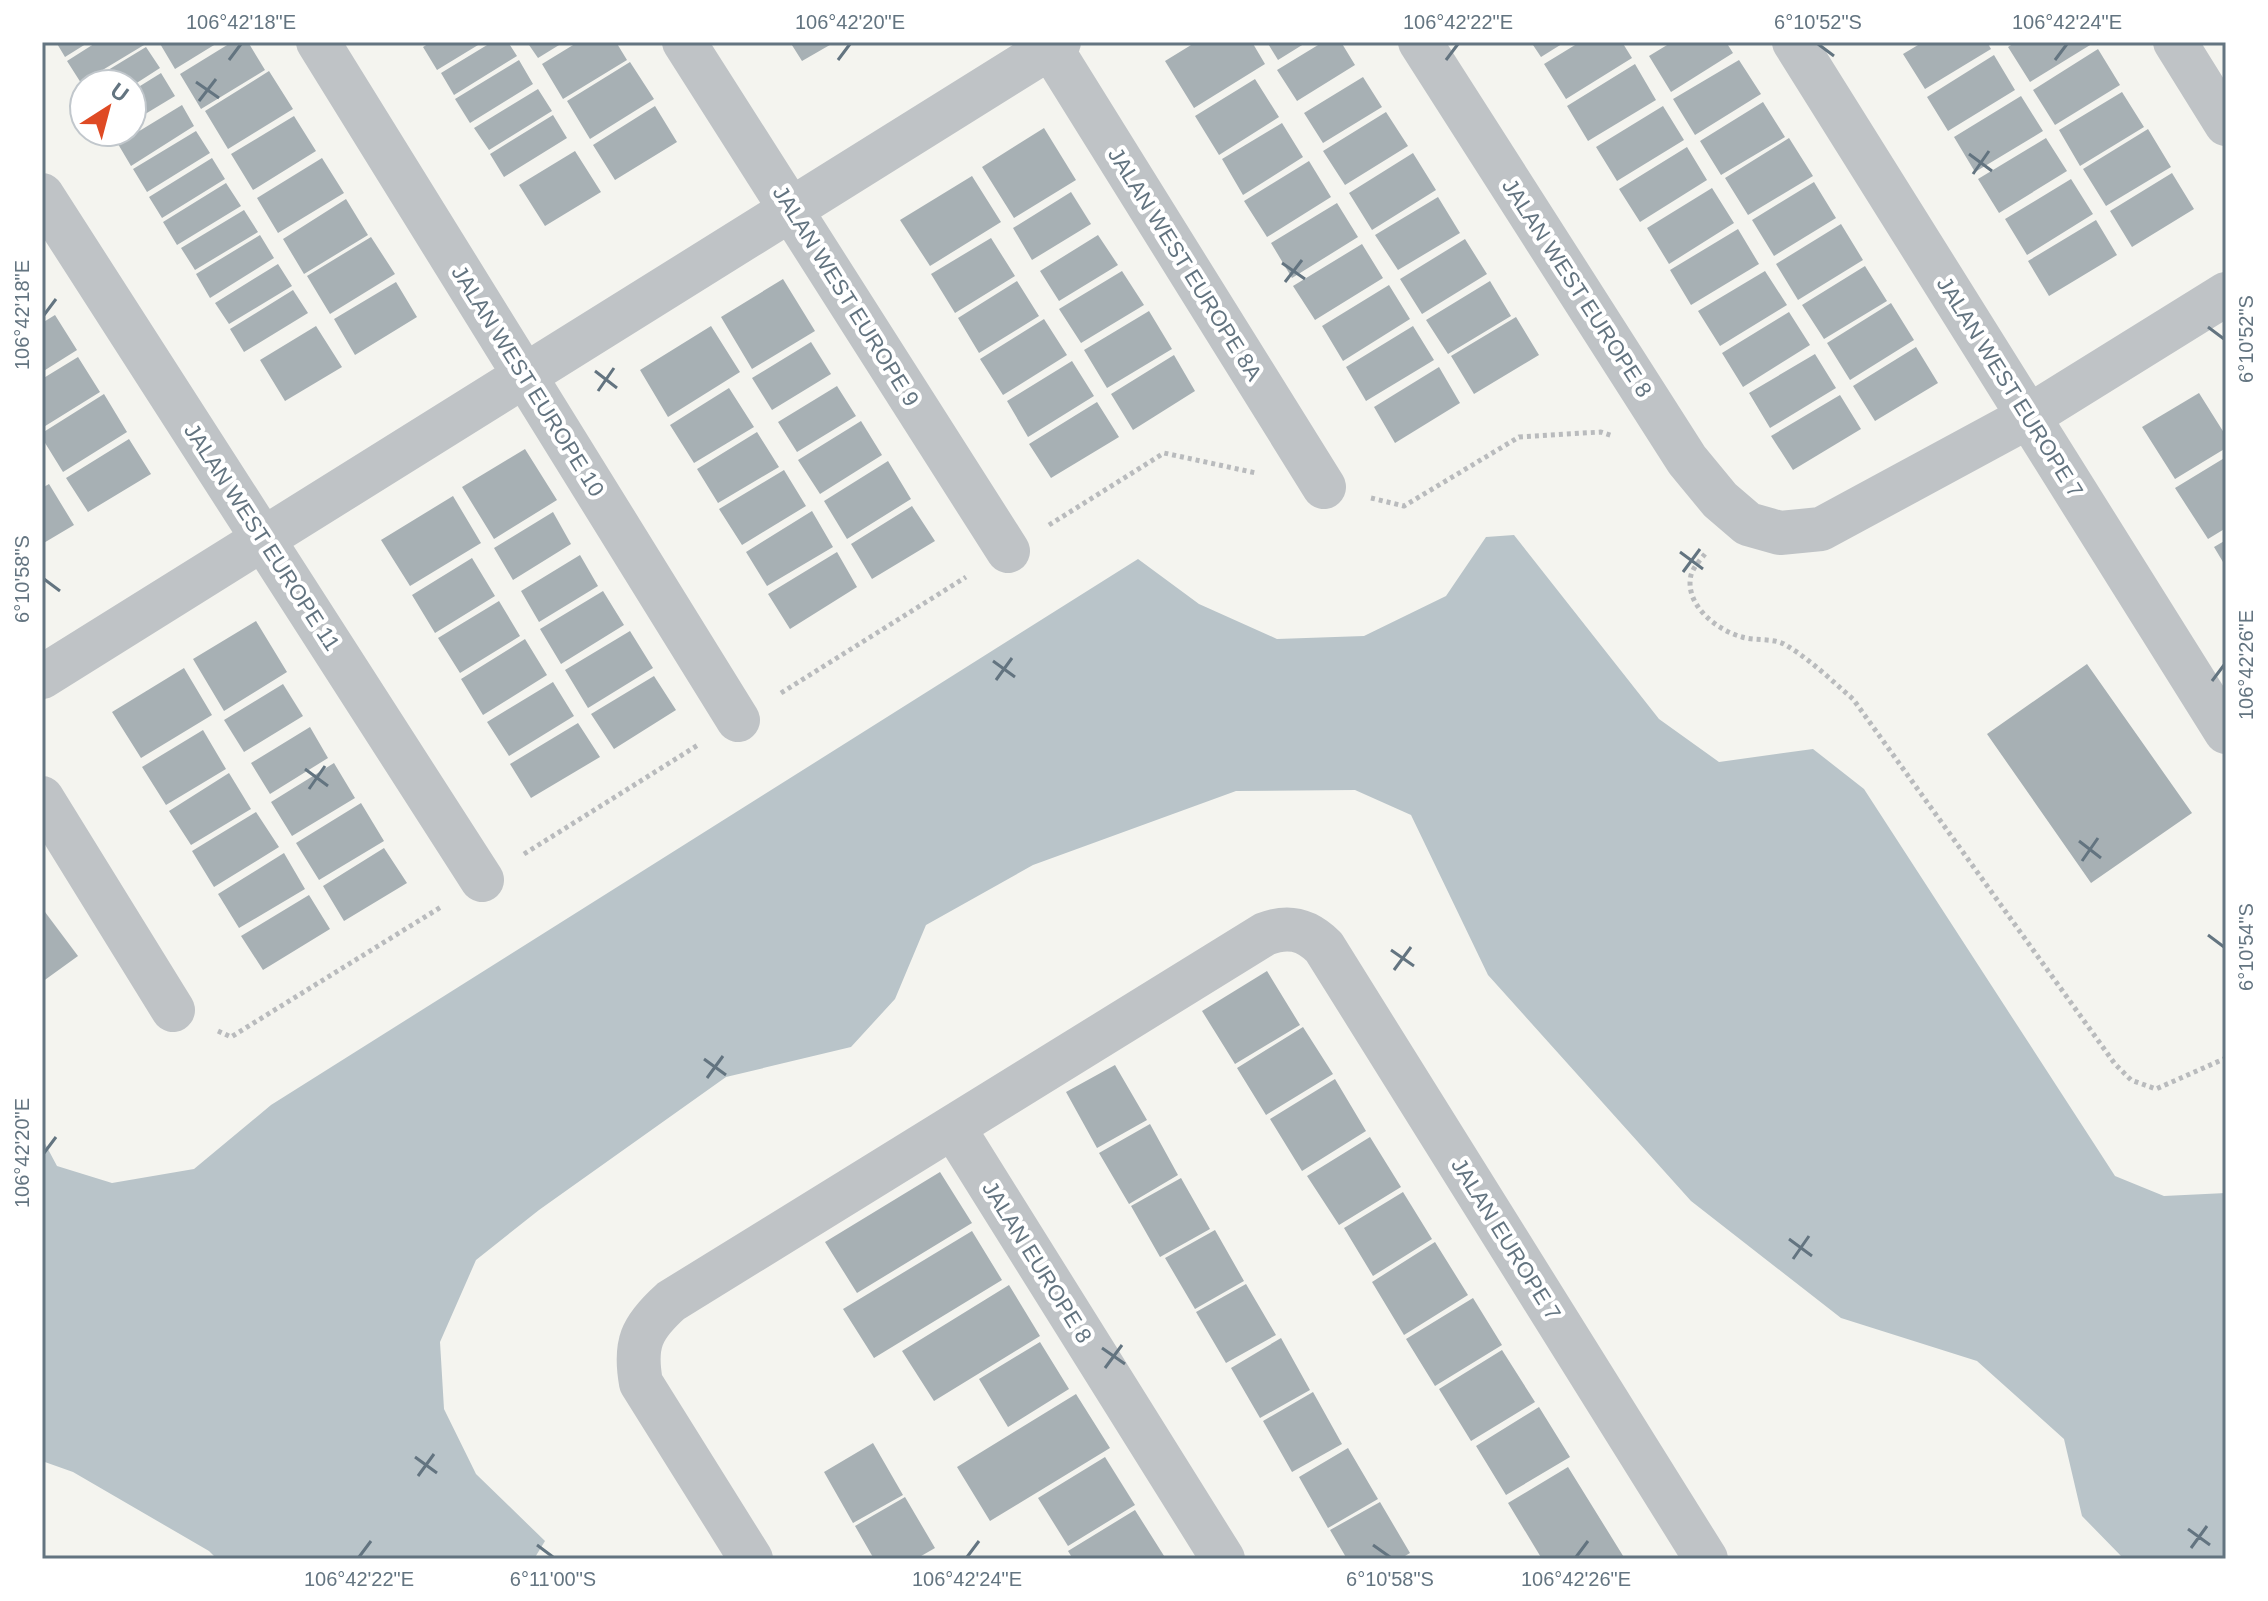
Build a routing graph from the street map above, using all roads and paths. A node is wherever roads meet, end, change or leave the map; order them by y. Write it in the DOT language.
graph roads {
  1 [pos="318,42"];
  2 [pos="684,42"];
  3 [pos="1420,42"];
  4 [pos="1794,42"];
  5 [pos="2175,42"];
  6 [pos="1052,44"];
  7 [pos="2226,124"];
  8 [pos="42,195"];
  9 [pos="790,209"];
  10 [pos="2226,294"];
  11 [pos="524,375"];
  12 [pos="2028,417"];
  13 [pos="1615,437"];
  14 [pos="1324,487"];
  15 [pos="1748,524"];
  16 [pos="263,538"];
  17 [pos="1008,551"];
  18 [pos="42,677"];
  19 [pos="738,720"];
  20 [pos="2226,732"];
  21 [pos="42,798"];
  22 [pos="482,880"];
  23 [pos="173,1010"];
  24 [pos="2226,1058"];
  25 [pos="953,1127"];
  26 [pos="751,1559"];
  27 [pos="1223,1559"];
  28 [pos="1706,1559"];
  1 -- 11 [label="street, JALAN WEST EUROPE 10"];
  2 -- 9 [label="street, JALAN WEST EUROPE 9"];
  3 -- 15 [label="street, JALAN WEST EUROPE 8"];
  4 -- 12 [label="street, JALAN WEST EUROPE 7"];
  5 -- 7 [label="street"];
  6 -- 9 [label="street"];
  6 -- 14 [label="street, JALAN WEST EUROPE 8A"];
  8 -- 16 [label="street, JALAN WEST EUROPE 11"];
  9 -- 11 [label="street"];
  9 -- 17 [label="street, JALAN WEST EUROPE 9"];
  10 -- 12 [label="street"];
  11 -- 16 [label="street"];
  11 -- 19 [label="street, JALAN WEST EUROPE 10"];
  12 -- 15 [label="street"];
  12 -- 20 [label="street, JALAN WEST EUROPE 7"];
  13 -- 14 [label="path"];
  14 -- 17 [label="path"];
  15 -- 24 [label="path"];
  16 -- 18 [label="street"];
  16 -- 22 [label="street, JALAN WEST EUROPE 11"];
  17 -- 19 [label="path"];
  19 -- 22 [label="path"];
  21 -- 23 [label="street"];
  22 -- 23 [label="path"];
  25 -- 26 [label="street"];
  25 -- 27 [label="street, JALAN EUROPE 8"];
  25 -- 28 [label="street, JALAN EUROPE 7"];
}
